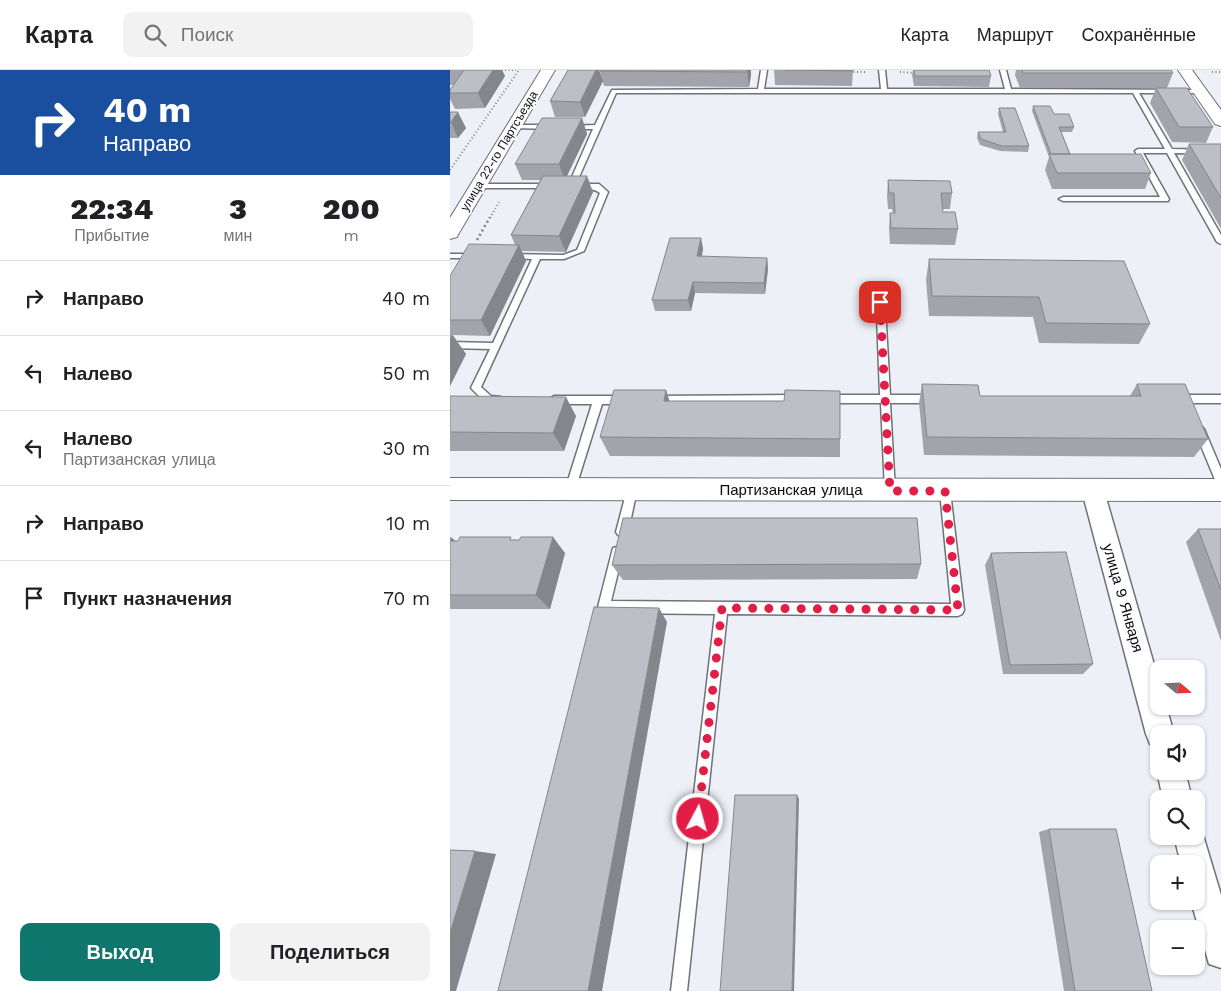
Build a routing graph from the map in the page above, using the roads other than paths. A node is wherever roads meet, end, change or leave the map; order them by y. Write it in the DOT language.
graph roads {
  1 [pos="548,70"];
  2 [pos="764,70"];
  3 [pos="882,70"];
  4 [pos="1003,70"];
  5 [pos="1185,70"];
  6 [pos="761,91"];
  7 [pos="884,91"];
  8 [pos="1008,91"];
  9 [pos="1135,91"];
  10 [pos="1208,99"];
  11 [pos="1221,121"];
  12 [pos="515,127"];
  13 [pos="597,127"];
  14 [pos="1169,151"];
  15 [pos="1221,152"];
  16 [pos="478,186"];
  17 [pos="572,186"];
  18 [pos="1063,199"];
  19 [pos="453,224"];
  20 [pos="1221,242"];
  21 [pos="450,256"];
  22 [pos="488,256"];
  23 [pos="498,256"];
  24 [pos="536,256"];
  25 [pos="880,289"];
  26 [pos="450,345"];
  27 [pos="496,346"];
  28 [pos="885,399"];
  29 [pos="944,399"];
  30 [pos="1168,399"];
  31 [pos="1221,399"];
  32 [pos="509,400"];
  33 [pos="548,400"];
  34 [pos="598,400"];
  35 [pos="1191,408"];
  36 [pos="1221,482"];
  37 [pos="450,489"];
  38 [pos="570,490"];
  39 [pos="632,490"];
  40 [pos="1221,490"];
  41 [pos="890,491"];
  42 [pos="945,491"];
  43 [pos="1093,491"];
  44 [pos="722,608"];
  45 [pos="1158,725"];
  46 [pos="1191,845"];
  47 [pos="1221,952"];
  48 [pos="679,991"];
  1 -- 12 [label="street, улица 22-го Партсъезда"];
  2 -- 6 [label="lane"];
  3 -- 7 [label="lane"];
  4 -- 8 [label="lane"];
  5 -- 10 [label="street"];
  6 -- 7 [label="lane"];
  6 -- 13 [label="lane"];
  7 -- 8 [label="lane"];
  8 -- 9 [label="lane"];
  9 -- 10 [label="lane"];
  9 -- 14 [label="lane"];
  10 -- 11 [label="street"];
  12 -- 13 [label="lane"];
  12 -- 16 [label="street, улица 22-го Партсъезда"];
  13 -- 17 [label="lane"];
  14 -- 15 [label="lane"];
  14 -- 18 [label="lane"];
  14 -- 20 [label="lane"];
  16 -- 17 [label="lane"];
  16 -- 19 [label="street, улица 22-го Партсъезда"];
  17 -- 24 [label="lane"];
  21 -- 22 [label="lane"];
  23 -- 24 [label="lane"];
  24 -- 27 [label="lane"];
  25 -- 28 [label="lane"];
  26 -- 27 [label="lane"];
  27 -- 32 [label="lane"];
  28 -- 29 [label="lane"];
  28 -- 34 [label="lane"];
  28 -- 41 [label="lane"];
  30 -- 35 [label="lane"];
  31 -- 35 [label="lane"];
  33 -- 34 [label="lane"];
  34 -- 38 [label="lane"];
  35 -- 36 [label="lane"];
  37 -- 38 [label="street, Партизанская улица"];
  38 -- 39 [label="street, Партизанская улица"];
  39 -- 41 [label="street, Партизанская улица"];
  39 -- 44 [label="lane"];
  40 -- 43 [label="street, Партизанская улица"];
  41 -- 42 [label="street, Партизанская улица"];
  42 -- 43 [label="street, Партизанская улица"];
  42 -- 44 [label="lane"];
  43 -- 45 [label="street, улица 9 Января"];
  44 -- 48 [label="lane"];
  46 -- 47 [label="street"];
}
